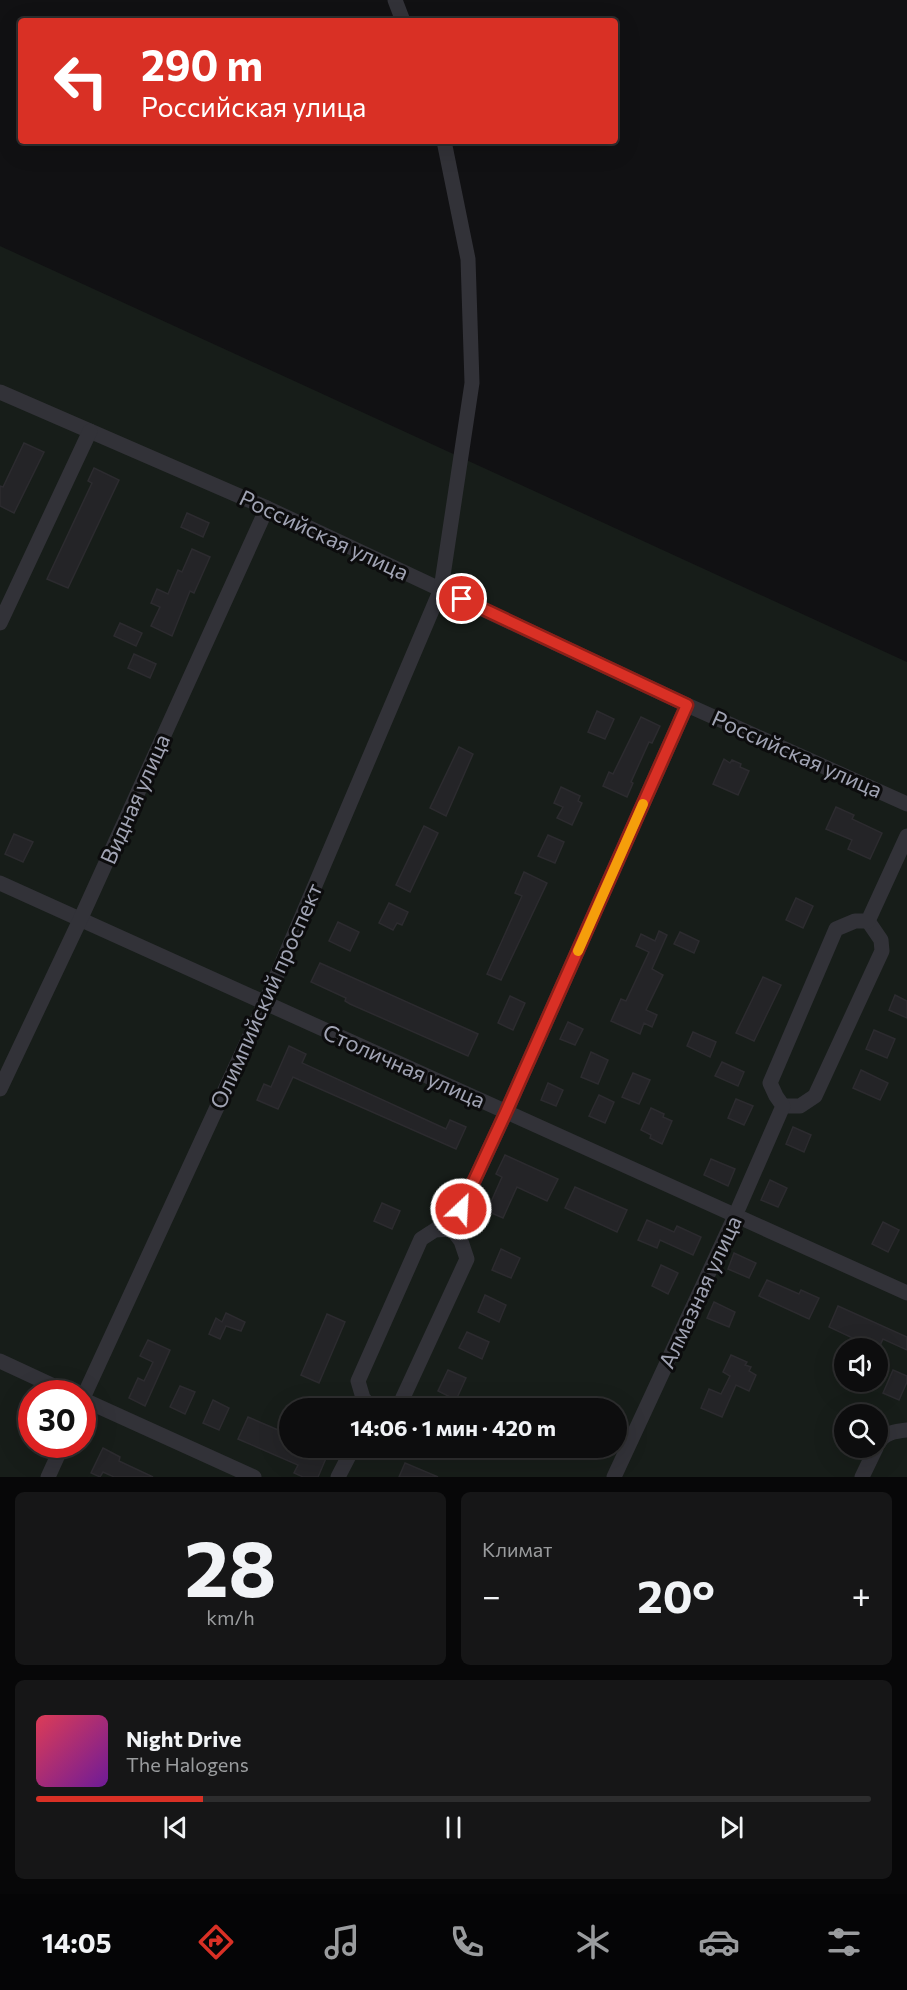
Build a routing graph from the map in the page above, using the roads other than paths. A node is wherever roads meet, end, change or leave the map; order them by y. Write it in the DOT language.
graph roads {
  1 [pos="395,0"];
  2 [pos="403,18"];
  3 [pos="445,144"];
  4 [pos="0,392"];
  5 [pos="90,431"];
  6 [pos="267,508"];
  7 [pos="441,589"];
  8 [pos="0,623"];
  9 [pos="687,705"];
  10 [pos="907,804"];
  11 [pos="907,836"];
  12 [pos="0,883"];
  13 [pos="80,920"];
  14 [pos="868,921"];
  15 [pos="265,1003"];
  16 [pos="0,1089"];
  17 [pos="783,1106"];
  18 [pos="506,1112"];
  19 [pos="735,1216"];
  20 [pos="452,1229"];
  21 [pos="907,1293"];
  22 [pos="0,1361"];
  23 [pos="41,1380"];
  24 [pos="92,1380"];
  25 [pos="363,1398"];
  26 [pos="403,1398"];
  27 [pos="96,1405"];
  28 [pos="907,1430"];
  29 [pos="888,1434"];
  30 [pos="57,1458"];
  31 [pos="348,1458"];
  32 [pos="871,1458"];
  33 [pos="48,1477"];
  34 [pos="254,1477"];
  35 [pos="338,1477"];
  36 [pos="614,1477"];
  37 [pos="862,1477"];
  1 -- 2 [label="street"];
  3 -- 7 [label="street, Олимпийский проспект"];
  4 -- 5 [label="street, Российская улица"];
  5 -- 6 [label="street, Российская улица"];
  5 -- 8 [label="street"];
  6 -- 7 [label="street, Российская улица"];
  6 -- 13 [label="street, Видная улица"];
  7 -- 9 [label="street, Российская улица"];
  7 -- 15 [label="street, Олимпийский проспект"];
  9 -- 10 [label="street, Российская улица"];
  9 -- 18 [label="street"];
  11 -- 14 [label="street"];
  12 -- 13 [label="street, Столичная улица"];
  13 -- 15 [label="street, Столичная улица"];
  13 -- 16 [label="street, Видная улица"];
  14 -- 17 [label="street"];
  14 -- 17 [label="street"];
  15 -- 18 [label="street, Столичная улица"];
  15 -- 24 [label="street, Олимпийский проспект"];
  17 -- 19 [label="street, Алмазная улица"];
  18 -- 19 [label="street, Столичная улица"];
  18 -- 20 [label="street"];
  19 -- 21 [label="street, Столичная улица"];
  19 -- 36 [label="street, Алмазная улица"];
  20 -- 25 [label="street"];
  20 -- 26 [label="street"];
  22 -- 23 [label="street"];
  27 -- 34 [label="street"];
  28 -- 29 [label="street"];
  30 -- 33 [label="street"];
  31 -- 35 [label="street"];
  32 -- 37 [label="street"];
}
